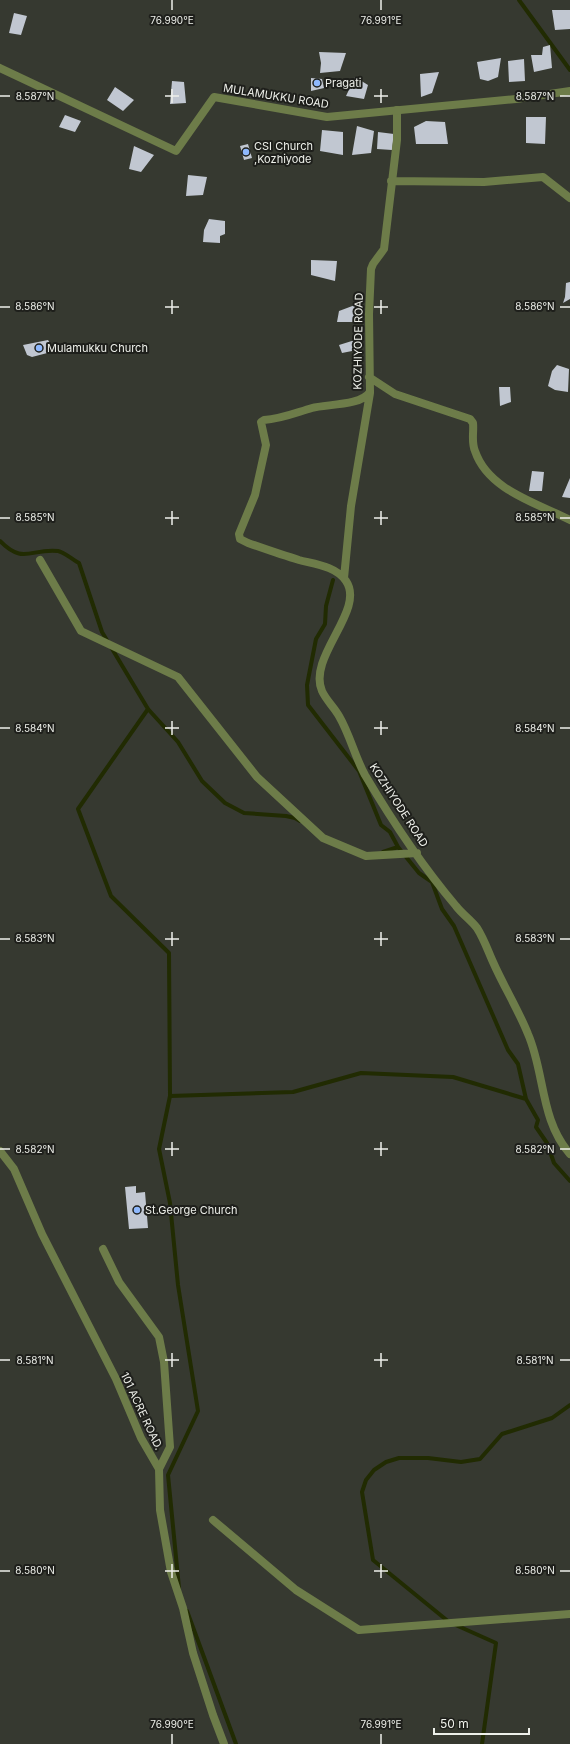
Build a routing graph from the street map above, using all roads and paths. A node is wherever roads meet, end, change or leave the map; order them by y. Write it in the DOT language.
graph roads {
  1 [pos="0,68"];
  2 [pos="570,91"];
  3 [pos="397,110"];
  4 [pos="391,181"];
  5 [pos="570,198"];
  6 [pos="369,377"];
  7 [pos="370,392"];
  8 [pos="570,520"];
  9 [pos="40,560"];
  10 [pos="344,578"];
  11 [pos="417,854"];
  12 [pos="0,1151"];
  13 [pos="570,1154"];
  14 [pos="103,1249"];
  15 [pos="160,1466"];
  16 [pos="213,1520"];
  17 [pos="570,1614"];
  18 [pos="224,1744"];
  1 -- 3 [label="street, MULAMUKKU ROAD"];
  2 -- 3 [label="street, MULAMUKKU ROAD"];
  3 -- 4 [label="street, KOZHIYODE ROAD"];
  4 -- 5 [label="street"];
  4 -- 6 [label="street, KOZHIYODE ROAD"];
  6 -- 7 [label="street, KOZHIYODE ROAD"];
  6 -- 8 [label="street"];
  7 -- 10 [label="street"];
  7 -- 10 [label="street, KOZHIYODE ROAD"];
  9 -- 11 [label="street"];
  10 -- 11 [label="street, KOZHIYODE ROAD"];
  11 -- 13 [label="street, KOZHIYODE ROAD"];
  12 -- 15 [label="street, 101 ACRE ROAD."];
  14 -- 15 [label="street"];
  15 -- 18 [label="street, 101 ACRE ROAD."];
  16 -- 17 [label="street"];
}
